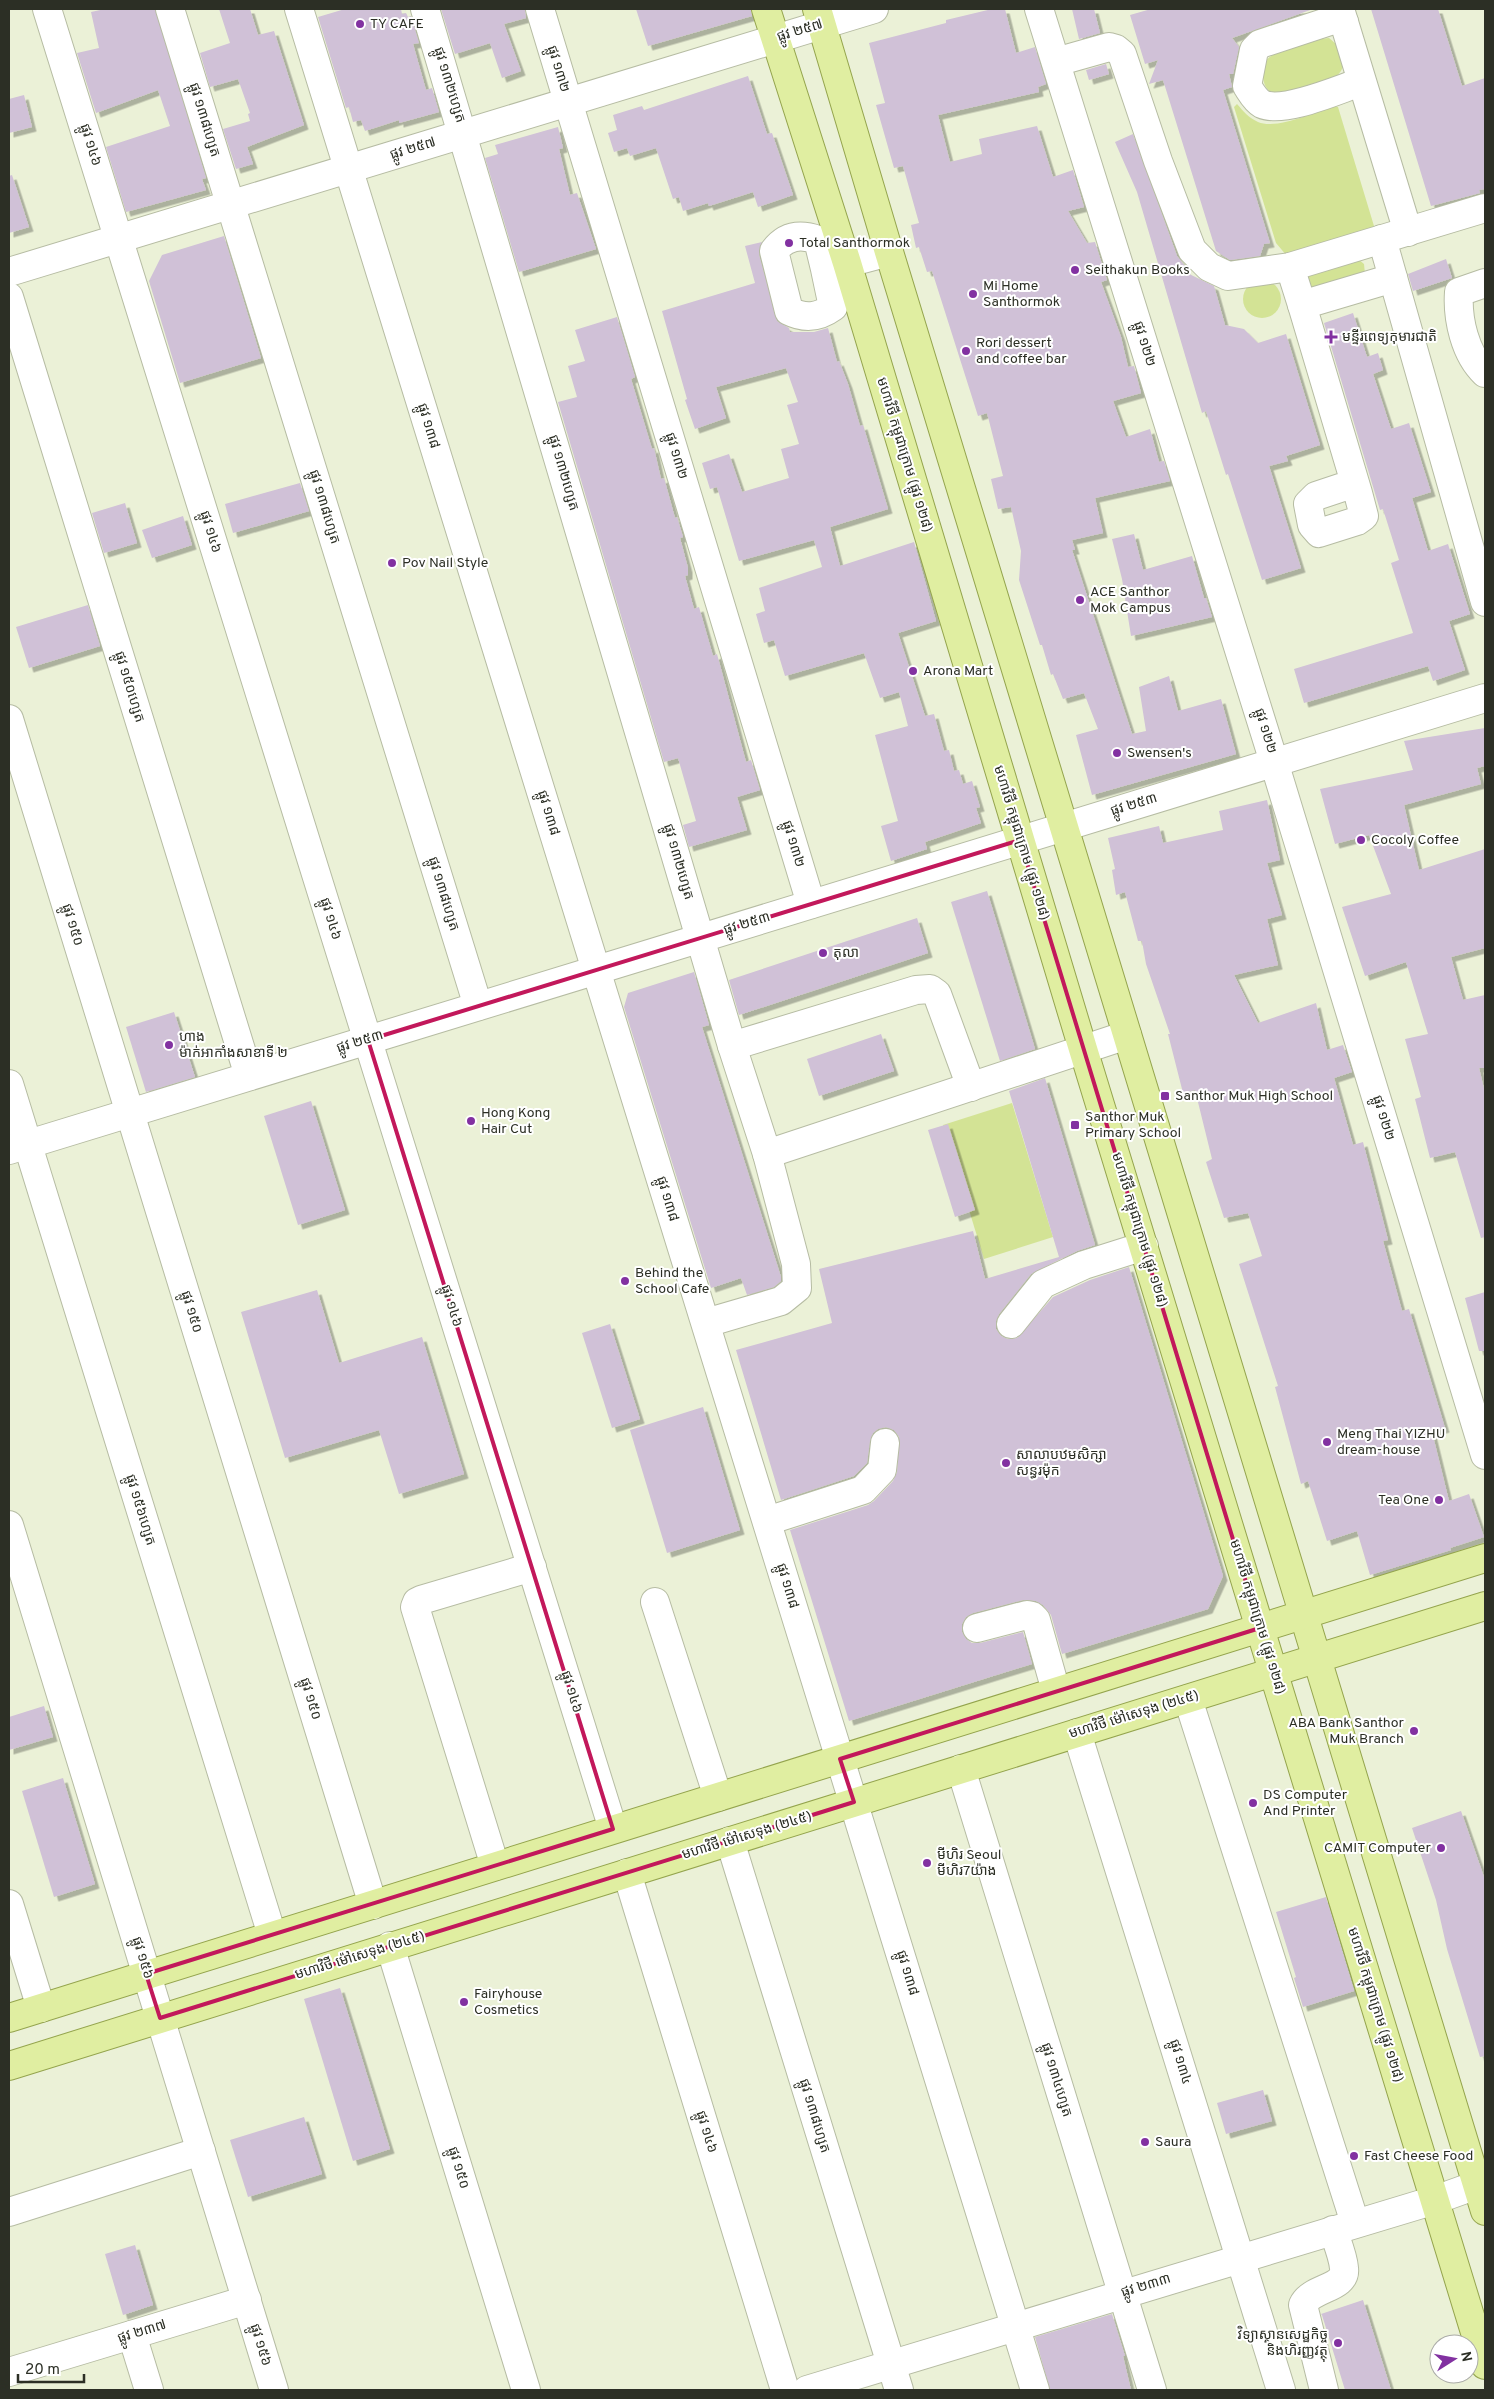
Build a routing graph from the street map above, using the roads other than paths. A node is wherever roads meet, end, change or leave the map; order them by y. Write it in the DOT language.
graph roads {
  1 [pos="47,9"];
  2 [pos="170,9"];
  3 [pos="299,9"];
  4 [pos="425,9"];
  5 [pos="540,9"];
  6 [pos="766,9"];
  7 [pos="874,9"];
  8 [pos="1039,9"];
  9 [pos="1342,15"];
  10 [pos="820,17"];
  11 [pos="775,39"];
  12 [pos="1056,62"];
  13 [pos="1362,82"];
  14 [pos="568,102"];
  15 [pos="464,134"];
  16 [pos="349,168"];
  17 [pos="230,204"];
  18 [pos="1485,208"];
  19 [pos="1395,235"];
  20 [pos="119,238"];
  21 [pos="889,252"];
  22 [pos="836,266"];
  23 [pos="1290,267"];
  24 [pos="9,272"];
  25 [pos="1393,278"];
  26 [pos="1485,283"];
  27 [pos="9,297"];
  28 [pos="1302,305"];
  29 [pos="1485,373"];
  30 [pos="1355,483"];
  31 [pos="1485,602"];
  32 [pos="1485,698"];
  33 [pos="9,719"];
  34 [pos="1274,762"];
  35 [pos="1065,826"];
  36 [pos="1020,840"];
  37 [pos="811,904"];
  38 [pos="700,938"];
  39 [pos="596,970"];
  40 [pos="478,1006"];
  41 [pos="1127,1035"];
  42 [pos="368,1040"];
  43 [pos="732,1046"];
  44 [pos="1083,1049"];
  45 [pos="249,1076"];
  46 [pos="9,1084"];
  47 [pos="971,1087"];
  48 [pos="130,1113"];
  49 [pos="18,1147"];
  50 [pos="767,1154"];
  51 [pos="1144,1246"];
  52 [pos="706,1323"];
  53 [pos="1011,1324"];
  54 [pos="885,1443"];
  55 [pos="1485,1455"];
  56 [pos="767,1521"];
  57 [pos="9,1525"];
  58 [pos="1485,1558"];
  59 [pos="532,1567"];
  60 [pos="655,1602"];
  61 [pos="1485,1606"];
  62 [pos="1304,1614"];
  63 [pos="977,1628"];
  64 [pos="1260,1628"];
  65 [pos="1318,1658"];
  66 [pos="1274,1672"];
  67 [pos="1056,1691"];
  68 [pos="1188,1699"];
  69 [pos="1077,1733"];
  70 [pos="840,1758"];
  71 [pos="961,1769"];
  72 [pos="718,1797"];
  73 [pos="854,1802"];
  74 [pos="613,1829"];
  75 [pos="730,1841"];
  76 [pos="495,1866"];
  77 [pos="627,1873"];
  78 [pos="9,1904"];
  79 [pos="373,1905"];
  80 [pos="272,1935"];
  81 [pos="390,1946"];
  82 [pos="146,1974"];
  83 [pos="41,2008"];
  84 [pos="9,2018"];
  85 [pos="160,2018"];
  86 [pos="9,2066"];
  87 [pos="201,2151"];
  88 [pos="1481,2183"];
  89 [pos="1435,2200"];
  90 [pos="1485,2211"];
  91 [pos="9,2212"];
  92 [pos="1344,2227"];
  93 [pos="1241,2257"];
  94 [pos="1122,2293"];
  95 [pos="246,2300"];
  96 [pos="1016,2326"];
  97 [pos="132,2334"];
  98 [pos="891,2365"];
  99 [pos="1485,2365"];
  100 [pos="21,2377"];
  101 [pos="1314,2388"];
  102 [pos="149,2390"];
  103 [pos="274,2390"];
  104 [pos="526,2390"];
  105 [pos="785,2390"];
  106 [pos="807,2390"];
  107 [pos="899,2390"];
  108 [pos="1035,2390"];
  109 [pos="1152,2390"];
  110 [pos="1281,2390"];
  1 -- 20 [label="street, ផ្លូវ ១៤៦"];
  2 -- 17 [label="street, ផ្លូវ ១៣៨ហ្សេត"];
  3 -- 16 [label="street, ផ្លូវ ១៣៨"];
  4 -- 15 [label="street, ផ្លូវ ១៣២ហ្សេត"];
  5 -- 14 [label="street, ផ្លូវ ១៣២"];
  6 -- 11 [label="main road, មហាវិថី កម្ពុជាក្រោម (ផ្លូវ ១២៨)"];
  7 -- 10 [label="street, ផ្លូវ ២៥៧"];
  8 -- 12 [label="street, ផ្លូវ ១២២"];
  9 -- 13 [label="street"];
  9 -- 13 [label="street"];
  10 -- 11 [label="street, ផ្លូវ ២៥៧"];
  10 -- 21 [label="main road"];
  11 -- 14 [label="street, ផ្លូវ ២៥៧"];
  11 -- 22 [label="main road, មហាវិថី កម្ពុជាក្រោម (ផ្លូវ ១២៨)"];
  12 -- 23 [label="street"];
  12 -- 34 [label="street, ផ្លូវ ១២២"];
  13 -- 19 [label="street"];
  14 -- 15 [label="street, ផ្លូវ ២៥៧"];
  14 -- 37 [label="street, ផ្លូវ ១៣២"];
  15 -- 16 [label="street, ផ្លូវ ២៥៧"];
  15 -- 38 [label="street, ផ្លូវ ១៣២ហ្សេត"];
  16 -- 17 [label="street, ផ្លូវ ២៥៧"];
  16 -- 39 [label="street, ផ្លូវ ១៣៨"];
  17 -- 20 [label="street, ផ្លូវ ២៥៧"];
  17 -- 40 [label="street, ផ្លូវ ១៣៨ហ្សេត"];
  18 -- 19 [label="street"];
  19 -- 23 [label="street"];
  19 -- 25 [label="street"];
  20 -- 24 [label="street, ផ្លូវ ២៥៧"];
  20 -- 42 [label="street, ផ្លូវ ១៤៦"];
  21 -- 22 [label="street"];
  21 -- 35 [label="main road"];
  22 -- 36 [label="main road, មហាវិថី កម្ពុជាក្រោម (ផ្លូវ ១២៨)"];
  23 -- 28 [label="street"];
  25 -- 28 [label="street"];
  25 -- 31 [label="street"];
  26 -- 29 [label="street"];
  27 -- 45 [label="street, ផ្លូវ ១៥០ហ្សេត"];
  28 -- 30 [label="street"];
  32 -- 34 [label="street, ផ្លូវ ២៥៣"];
  33 -- 48 [label="street, ផ្លូវ ១៥០"];
  34 -- 35 [label="street, ផ្លូវ ២៥៣"];
  34 -- 55 [label="street, ផ្លូវ ១២២"];
  35 -- 36 [label="street, ផ្លូវ ២៥៣"];
  35 -- 41 [label="main road"];
  36 -- 37 [label="street, ផ្លូវ ២៥៣"];
  36 -- 44 [label="main road, មហាវិថី កម្ពុជាក្រោម (ផ្លូវ ១២៨)"];
  37 -- 38 [label="street, ផ្លូវ ២៥៣"];
  38 -- 39 [label="street, ផ្លូវ ២៥៣"];
  38 -- 43 [label="street, ផ្លូវ ១៣២ហ្សេត"];
  39 -- 40 [label="street, ផ្លូវ ២៥៣"];
  39 -- 52 [label="street, ផ្លូវ ១៣៨"];
  40 -- 42 [label="street, ផ្លូវ ២៥៣"];
  41 -- 44 [label="street"];
  41 -- 62 [label="main road"];
  42 -- 45 [label="street, ផ្លូវ ២៥៣"];
  42 -- 59 [label="street, ផ្លូវ ១៤៦"];
  43 -- 47 [label="street"];
  43 -- 50 [label="street, ផ្លូវ ១៣២ហ្សេត"];
  44 -- 47 [label="street"];
  44 -- 51 [label="main road, មហាវិថី កម្ពុជាក្រោម (ផ្លូវ ១២៨)"];
  45 -- 48 [label="street, ផ្លូវ ២៥៣"];
  46 -- 49 [label="street, ផ្លូវ ១៥៦ហ្សេត"];
  47 -- 50 [label="street"];
  48 -- 49 [label="street, ផ្លូវ ២៥៣"];
  48 -- 79 [label="street, ផ្លូវ ១៥០"];
  49 -- 80 [label="street, ផ្លូវ ១៥៦ហ្សេត"];
  50 -- 52 [label="street, ផ្លូវ ១៣២ហ្សេត"];
  51 -- 53 [label="street"];
  51 -- 64 [label="main road, មហាវិថី កម្ពុជាក្រោម (ផ្លូវ ១២៨)"];
  52 -- 56 [label="street, ផ្លូវ ១៣៨"];
  54 -- 56 [label="street"];
  56 -- 70 [label="street, ផ្លូវ ១៣៨"];
  57 -- 82 [label="street, ផ្លូវ ១៥៦"];
  58 -- 62 [label="main road"];
  59 -- 74 [label="street, ផ្លូវ ១៤៦"];
  59 -- 76 [label="street"];
  60 -- 72 [label="street"];
  61 -- 65 [label="main road, មហាវិថី ម៉ៅសេទុង (២៤៥)"];
  62 -- 64 [label="main road"];
  62 -- 65 [label="main road"];
  63 -- 67 [label="street"];
  64 -- 66 [label="main road, មហាវិថី កម្ពុជាក្រោម (ផ្លូវ ១២៨)"];
  64 -- 67 [label="main road"];
  65 -- 66 [label="main road, មហាវិថី ម៉ៅសេទុង (២៤៥)"];
  65 -- 88 [label="main road"];
  66 -- 68 [label="main road, មហាវិថី ម៉ៅសេទុង (២៤៥)"];
  66 -- 89 [label="main road, មហាវិថី កម្ពុជាក្រោម (ផ្លូវ ១២៨)"];
  67 -- 70 [label="main road"];
  68 -- 69 [label="main road, មហាវិថី ម៉ៅសេទុង (២៤៥)"];
  68 -- 92 [label="street"];
  69 -- 71 [label="main road, មហាវិថី ម៉ៅសេទុង (២៤៥)"];
  69 -- 93 [label="street, ផ្លូវ ១៣៤"];
  70 -- 72 [label="main road"];
  70 -- 73 [label="street, ផ្លូវ ១៣៨"];
  71 -- 73 [label="main road, មហាវិថី ម៉ៅសេទុង (២៤៥)"];
  71 -- 94 [label="street, ផ្លូវ ១៣៤ហ្សេត"];
  72 -- 74 [label="main road"];
  73 -- 75 [label="main road, មហាវិថី ម៉ៅសេទុង (២៤៥)"];
  73 -- 96 [label="street, ផ្លូវ ១៣៨"];
  74 -- 76 [label="main road"];
  75 -- 77 [label="main road, មហាវិថី ម៉ៅសេទុង (២៤៥)"];
  75 -- 98 [label="street, ផ្លូវ ១៣៨ហ្សេត"];
  76 -- 79 [label="main road"];
  77 -- 81 [label="main road, មហាវិថី ម៉ៅសេទុង (២៤៥)"];
  77 -- 105 [label="street, ផ្លូវ ១៤៦"];
  78 -- 83 [label="street"];
  79 -- 80 [label="main road"];
  80 -- 82 [label="main road"];
  81 -- 85 [label="main road, មហាវិថី ម៉ៅសេទុង (២៤៥)"];
  81 -- 104 [label="street, ផ្លូវ ១៥០"];
  82 -- 83 [label="main road"];
  82 -- 85 [label="street, ផ្លូវ ១៥៦"];
  83 -- 84 [label="main road"];
  85 -- 86 [label="main road, មហាវិថី ម៉ៅសេទុង (២៤៥)"];
  85 -- 87 [label="street, ផ្លូវ ១៥៦"];
  87 -- 91 [label="street"];
  87 -- 95 [label="street, ផ្លូវ ១៥៦"];
  88 -- 89 [label="street, ផ្លូវ ២៣៣"];
  88 -- 90 [label="main road"];
  89 -- 92 [label="street, ផ្លូវ ២៣៣"];
  89 -- 99 [label="main road, មហាវិថី កម្ពុជាក្រោម (ផ្លូវ ១២៨)"];
  92 -- 93 [label="street, ផ្លូវ ២៣៣"];
  92 -- 101 [label="street"];
  93 -- 94 [label="street, ផ្លូវ ២៣៣"];
  93 -- 110 [label="street, ផ្លូវ ១៣៤"];
  94 -- 96 [label="street, ផ្លូវ ២៣៣"];
  94 -- 109 [label="street, ផ្លូវ ១៣៤ហ្សេត"];
  95 -- 97 [label="street, ផ្លូវ ២៣៧"];
  95 -- 103 [label="street, ផ្លូវ ១៥៦"];
  96 -- 98 [label="street, ផ្លូវ ២៣៣"];
  96 -- 108 [label="street, ផ្លូវ ១៣៨"];
  97 -- 100 [label="street, ផ្លូវ ២៣៧"];
  97 -- 102 [label="street"];
  98 -- 106 [label="street, ផ្លូវ ២៣៣"];
  98 -- 107 [label="street, ផ្លូវ ១៣៨ហ្សេត"];
}
